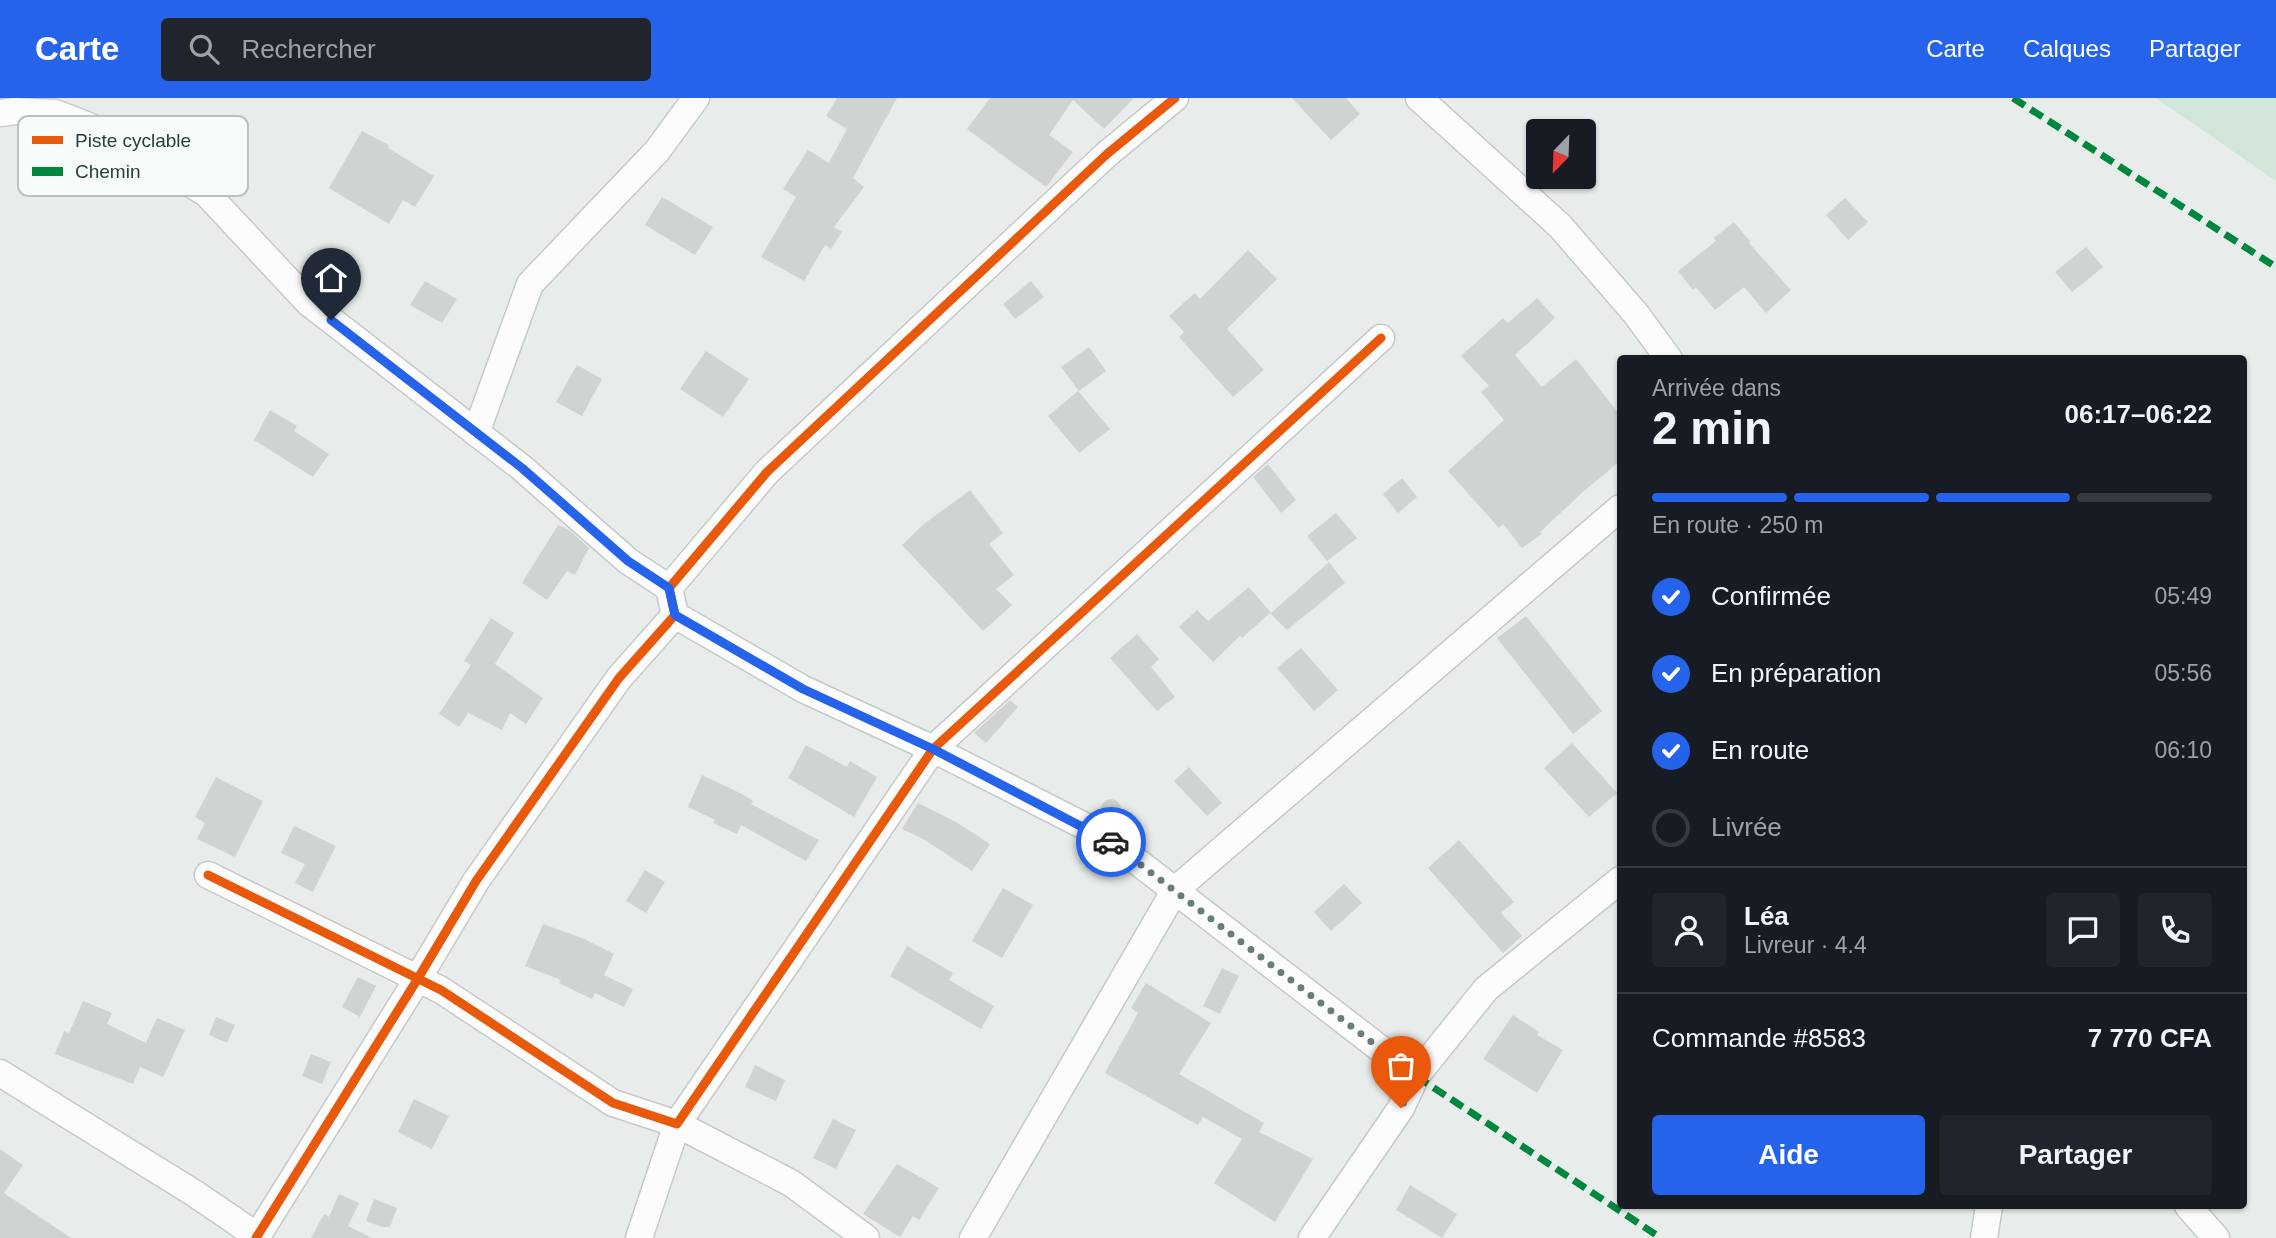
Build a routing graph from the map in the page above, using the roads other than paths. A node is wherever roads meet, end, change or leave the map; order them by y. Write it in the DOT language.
graph roads {
  1 [pos="696,98"];
  2 [pos="1175,98"];
  3 [pos="1419,98"];
  4 [pos="55,106"];
  5 [pos="0,113"];
  6 [pos="75,116"];
  7 [pos="209,196"];
  8 [pos="1381,338"];
  9 [pos="1666,355"];
  10 [pos="476,433"];
  11 [pos="1617,511"];
  12 [pos="669,588"];
  13 [pos="675,615"];
  14 [pos="933,749"];
  15 [pos="208,874"];
  16 [pos="1617,882"];
  17 [pos="1175,890"];
  18 [pos="418,980"];
  19 [pos="0,1073"];
  20 [pos="1416,1076"];
  21 [pos="677,1124"];
  22 [pos="1989,1209"];
  23 [pos="2191,1209"];
  24 [pos="256,1237"];
  25 [pos="639,1238"];
  26 [pos="866,1238"];
  27 [pos="973,1238"];
  28 [pos="1312,1238"];
  29 [pos="1984,1238"];
  30 [pos="2216,1238"];
  1 -- 10 [label="street"];
  2 -- 12 [label="street"];
  3 -- 9 [label="street"];
  4 -- 5 [label="street"];
  4 -- 6 [label="street"];
  7 -- 10 [label="street"];
  8 -- 14 [label="street"];
  10 -- 12 [label="street"];
  11 -- 17 [label="street"];
  12 -- 13 [label="street"];
  13 -- 14 [label="street"];
  13 -- 18 [label="street"];
  14 -- 17 [label="street"];
  14 -- 21 [label="street"];
  15 -- 18 [label="street"];
  16 -- 20 [label="street"];
  17 -- 20 [label="street"];
  17 -- 27 [label="street"];
  18 -- 21 [label="street"];
  18 -- 24 [label="street"];
  19 -- 24 [label="street"];
  20 -- 28 [label="street"];
  21 -- 25 [label="street"];
  21 -- 26 [label="street"];
  22 -- 29 [label="street"];
  23 -- 30 [label="street"];
}
